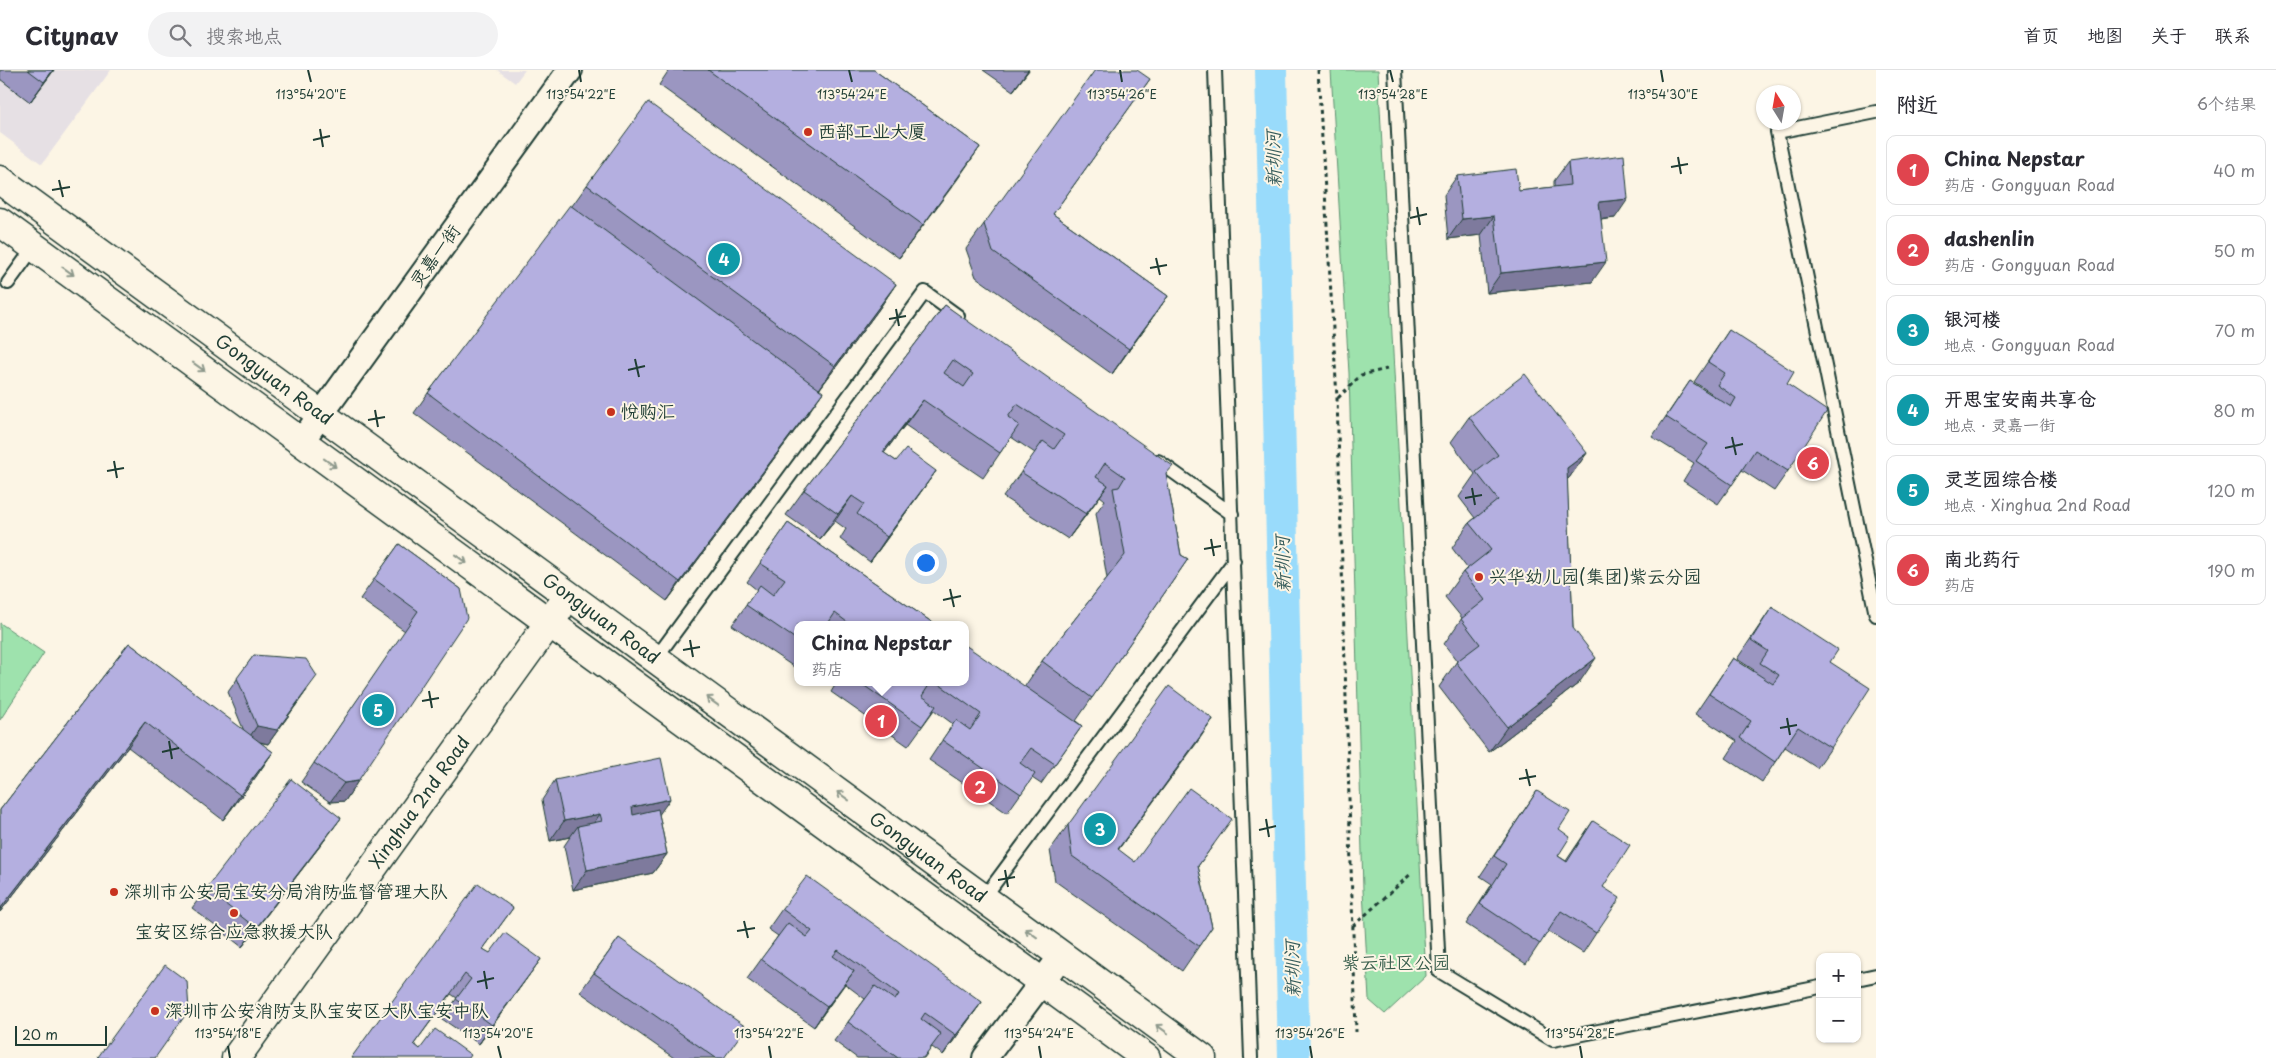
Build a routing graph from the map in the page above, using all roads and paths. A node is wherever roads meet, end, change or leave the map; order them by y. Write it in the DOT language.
graph roads {
  1 [pos="570,70"];
  2 [pos="1215,70"];
  3 [pos="1318,70"];
  4 [pos="1395,70"];
  5 [pos="1876,112"];
  6 [pos="0,180"];
  7 [pos="0,222"];
  8 [pos="34,247"];
  9 [pos="8,283"];
  10 [pos="965,321"];
  11 [pos="1409,365"];
  12 [pos="1338,398"];
  13 [pos="321,415"];
  14 [pos="301,442"];
  15 [pos="1152,456"];
  16 [pos="1232,514"];
  17 [pos="1234,561"];
  18 [pos="569,596"];
  19 [pos="1876,615"];
  20 [pos="549,622"];
  21 [pos="656,658"];
  22 [pos="1433,854"];
  23 [pos="983,899"];
  24 [pos="1353,926"];
  25 [pos="1062,955"];
  26 [pos="1876,975"];
  27 [pos="1861,979"];
  28 [pos="1041,982"];
  29 [pos="1816,988"];
  30 [pos="1356,1032"];
  31 [pos="236,1058"];
  32 [pos="985,1058"];
  33 [pos="1146,1058"];
  34 [pos="1202,1058"];
  35 [pos="1251,1058"];
  1 -- 13 [label="street, 灵嘉一街"];
  2 -- 16 [label="lane"];
  3 -- 12 [label="path"];
  4 -- 11 [label="lane"];
  5 -- 19 [label="lane"];
  6 -- 13 [label="main road, Gongyuan Road"];
  7 -- 8 [label="main road, Gongyuan Road"];
  8 -- 9 [label="lane"];
  8 -- 14 [label="main road, Gongyuan Road, one-way"];
  10 -- 21 [label="lane"];
  11 -- 12 [label="path"];
  11 -- 22 [label="lane"];
  12 -- 24 [label="path"];
  13 -- 14 [label="street, 灵嘉一街"];
  13 -- 18 [label="main road, Gongyuan Road"];
  14 -- 20 [label="main road, Gongyuan Road, one-way"];
  15 -- 16 [label="lane"];
  16 -- 17 [label="lane"];
  17 -- 23 [label="lane"];
  17 -- 35 [label="lane"];
  18 -- 20 [label="main road, Xinghua 2nd Road"];
  18 -- 21 [label="main road, Gongyuan Road"];
  20 -- 28 [label="main road, Gongyuan Road"];
  20 -- 31 [label="main road, Xinghua 2nd Road"];
  23 -- 21 [label="main road, Gongyuan Road, one-way"];
  22 -- 24 [label="path"];
  22 -- 29 [label="lane"];
  25 -- 23 [label="main road, Gongyuan Road, one-way"];
  24 -- 30 [label="path"];
  25 -- 28 [label="street"];
  34 -- 25 [label="main road, Gongyuan Road, one-way"];
  26 -- 27 [label="lane"];
  28 -- 32 [label="street"];
  28 -- 33 [label="main road, Gongyuan Road"];
}
